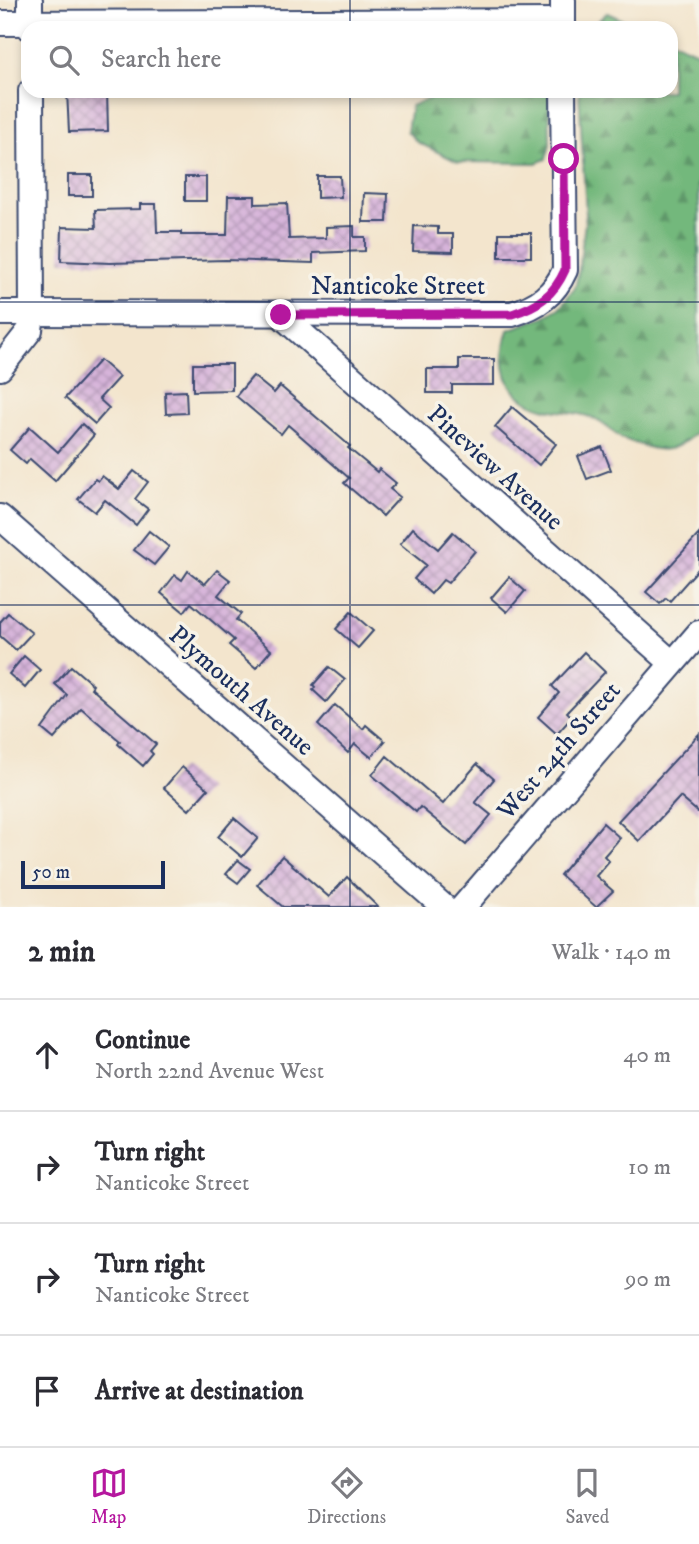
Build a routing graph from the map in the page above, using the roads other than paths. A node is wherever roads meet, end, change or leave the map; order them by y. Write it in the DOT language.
graph roads {
  1 [pos="563,16"];
  2 [pos="30,17"];
  3 [pos="0,23"];
  4 [pos="31,98"];
  5 [pos="564,98"];
  6 [pos="0,313"];
  7 [pos="32,313"];
  8 [pos="281,315"];
  9 [pos="0,368"];
  10 [pos="0,517"];
  11 [pos="699,633"];
  12 [pos="672,663"];
  13 [pos="444,907"];
  14 [pos="463,907"];
  1 -- 2 [label="street"];
  2 -- 3 [label="street"];
  4 -- 7 [label="street"];
  5 -- 8 [label="street, Nanticoke Street"];
  6 -- 7 [label="street, Nanticoke Street"];
  7 -- 8 [label="street, Nanticoke Street"];
  7 -- 9 [label="street"];
  8 -- 12 [label="street, Pineview Avenue"];
  10 -- 13 [label="street, Plymouth Avenue"];
  11 -- 12 [label="street, West 24th Street"];
  12 -- 14 [label="street, West 24th Street"];
}
